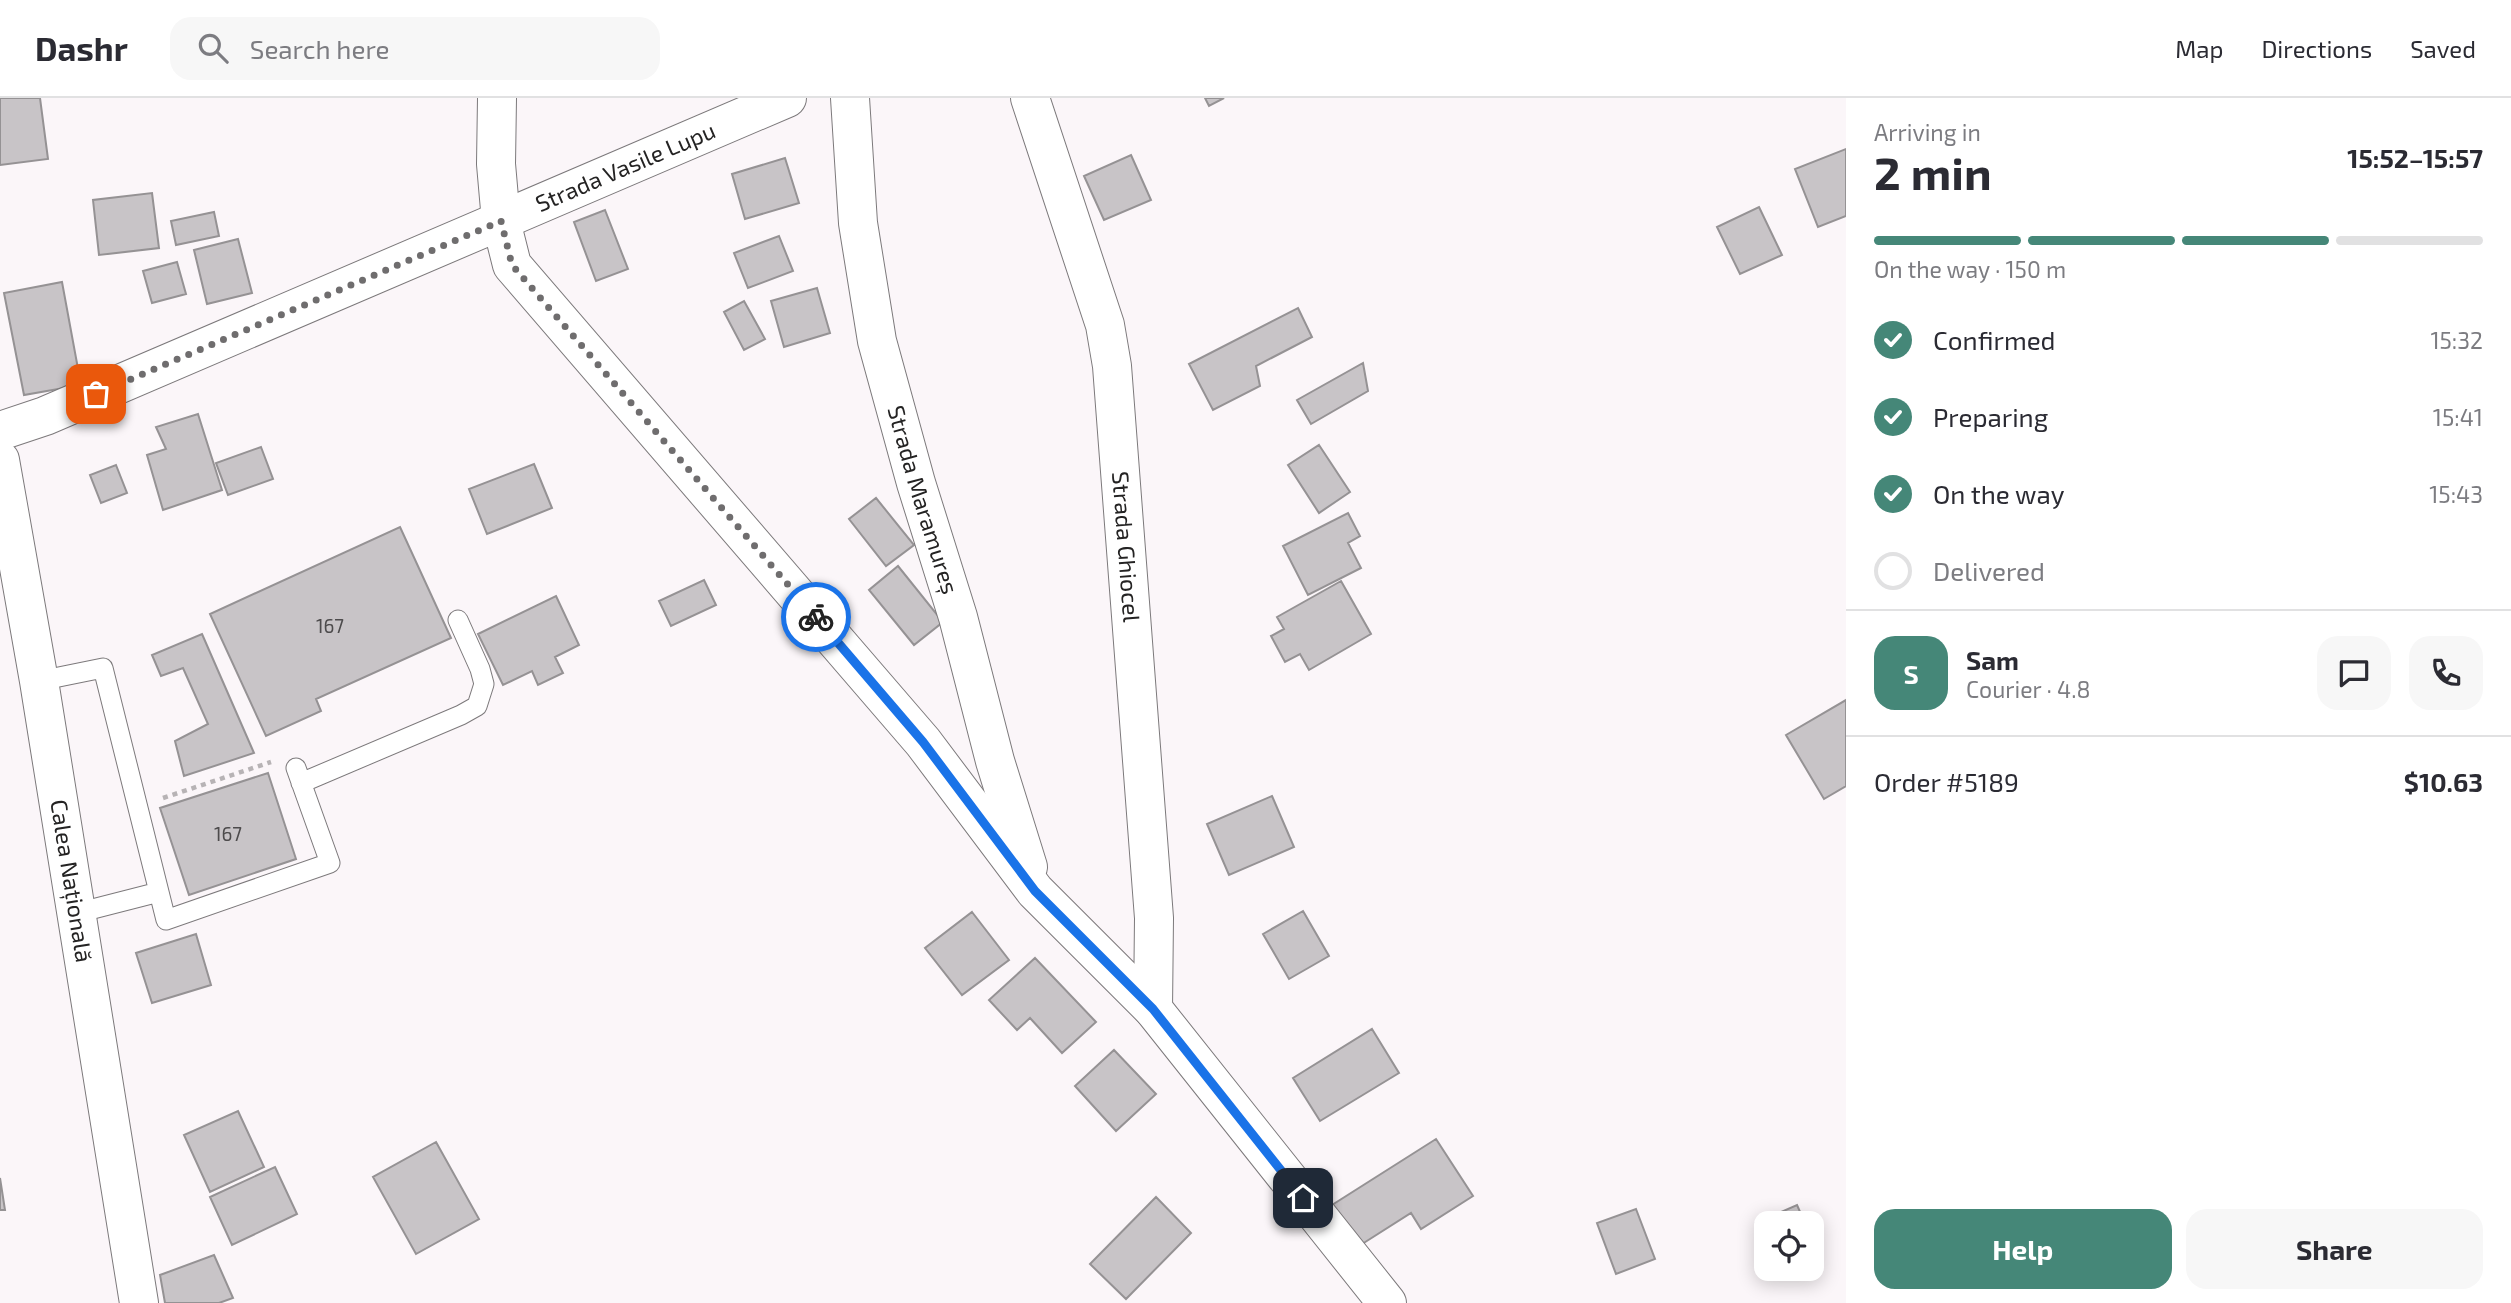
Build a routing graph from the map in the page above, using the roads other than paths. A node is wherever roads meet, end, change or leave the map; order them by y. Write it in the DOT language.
graph roads {
  1 [pos="497,98"];
  2 [pos="787,98"];
  3 [pos="850,98"];
  4 [pos="1030,98"];
  5 [pos="501,221"];
  6 [pos="0,431"];
  7 [pos="0,460"];
  8 [pos="458,621"];
  9 [pos="39,681"];
  10 [pos="1035,891"];
  11 [pos="159,892"];
  12 [pos="77,913"];
  13 [pos="1153,1009"];
  14 [pos="139,1303"];
  15 [pos="1387,1303"];
  1 -- 5 [label="street"];
  2 -- 5 [label="street, Strada Vasile Lupu"];
  3 -- 10 [label="street, Strada Maramureș"];
  4 -- 13 [label="street, Strada Ghiocel"];
  5 -- 6 [label="street, Strada Vasile Lupu"];
  5 -- 10 [label="street"];
  7 -- 9 [label="street, Calea Națională"];
  8 -- 11 [label="lane"];
  9 -- 11 [label="lane"];
  9 -- 12 [label="street, Calea Națională"];
  10 -- 13 [label="street"];
  11 -- 12 [label="lane"];
  12 -- 14 [label="street, Calea Națională"];
  13 -- 15 [label="street"];
}
